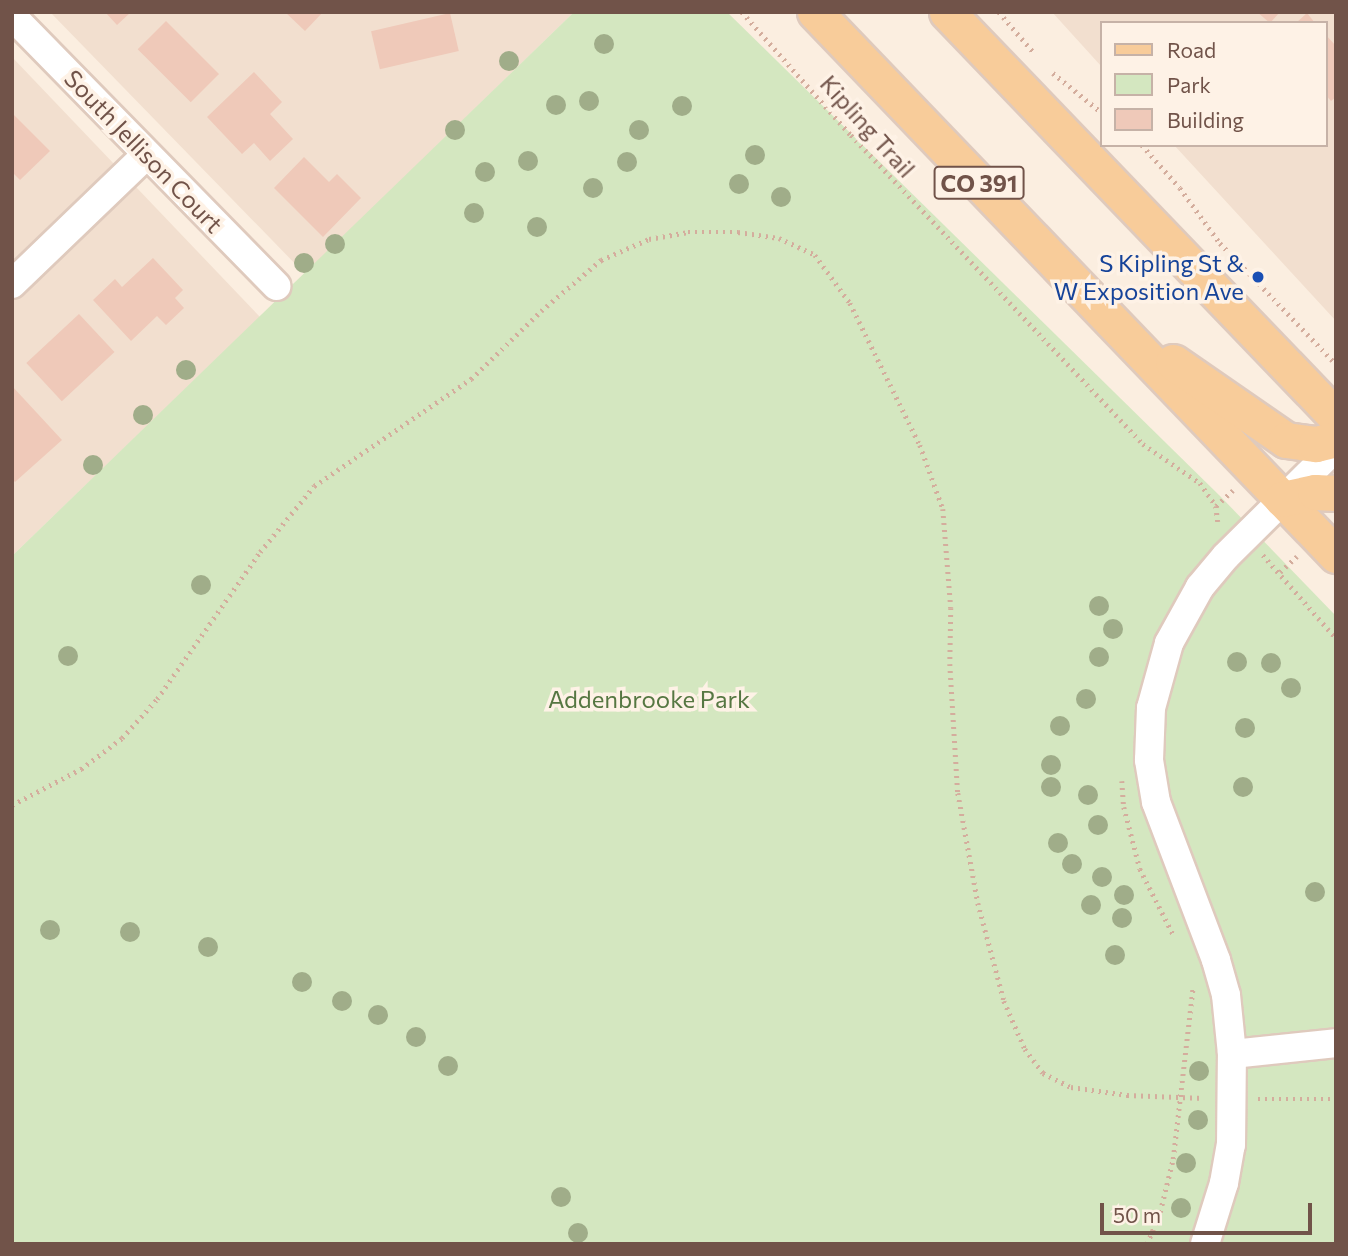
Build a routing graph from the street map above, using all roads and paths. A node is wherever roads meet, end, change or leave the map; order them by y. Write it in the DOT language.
graph roads {
  1 [pos="742,12"];
  2 [pos="815,12"];
  3 [pos="947,12"];
  4 [pos="999,12"];
  5 [pos="12,16"];
  6 [pos="1039,59"];
  7 [pos="1045,65"];
  8 [pos="1100,111"];
  9 [pos="1144,147"];
  10 [pos="147,154"];
  11 [pos="12,284"];
  12 [pos="276,286"];
  13 [pos="1082,291"];
  14 [pos="1336,364"];
  15 [pos="1336,417"];
  16 [pos="1331,461"];
  17 [pos="1282,499"];
  18 [pos="1216,506"];
  19 [pos="1336,555"];
  20 [pos="1280,572"];
  21 [pos="1336,638"];
  22 [pos="12,805"];
  23 [pos="1336,1043"];
  24 [pos="1232,1054"];
  25 [pos="1233,1099"];
  26 [pos="1336,1099"];
  27 [pos="1205,1244"];
  1 -- 18 [label="path, Kipling Trail"];
  2 -- 13 [label="main road, CO 391"];
  3 -- 15 [label="main road"];
  4 -- 6 [label="path"];
  5 -- 10 [label="street, South Jellison Court"];
  7 -- 8 [label="path"];
  9 -- 14 [label="path"];
  10 -- 11 [label="street"];
  10 -- 12 [label="street, South Jellison Court"];
  13 -- 16 [label="main road"];
  13 -- 17 [label="main road, CO 391"];
  16 -- 17 [label="main road"];
  17 -- 19 [label="main road, CO 391"];
  17 -- 24 [label="street"];
  20 -- 21 [label="path"];
  22 -- 25 [label="path"];
  23 -- 24 [label="street"];
  24 -- 25 [label="street"];
  25 -- 26 [label="path"];
  25 -- 27 [label="street"];
}
